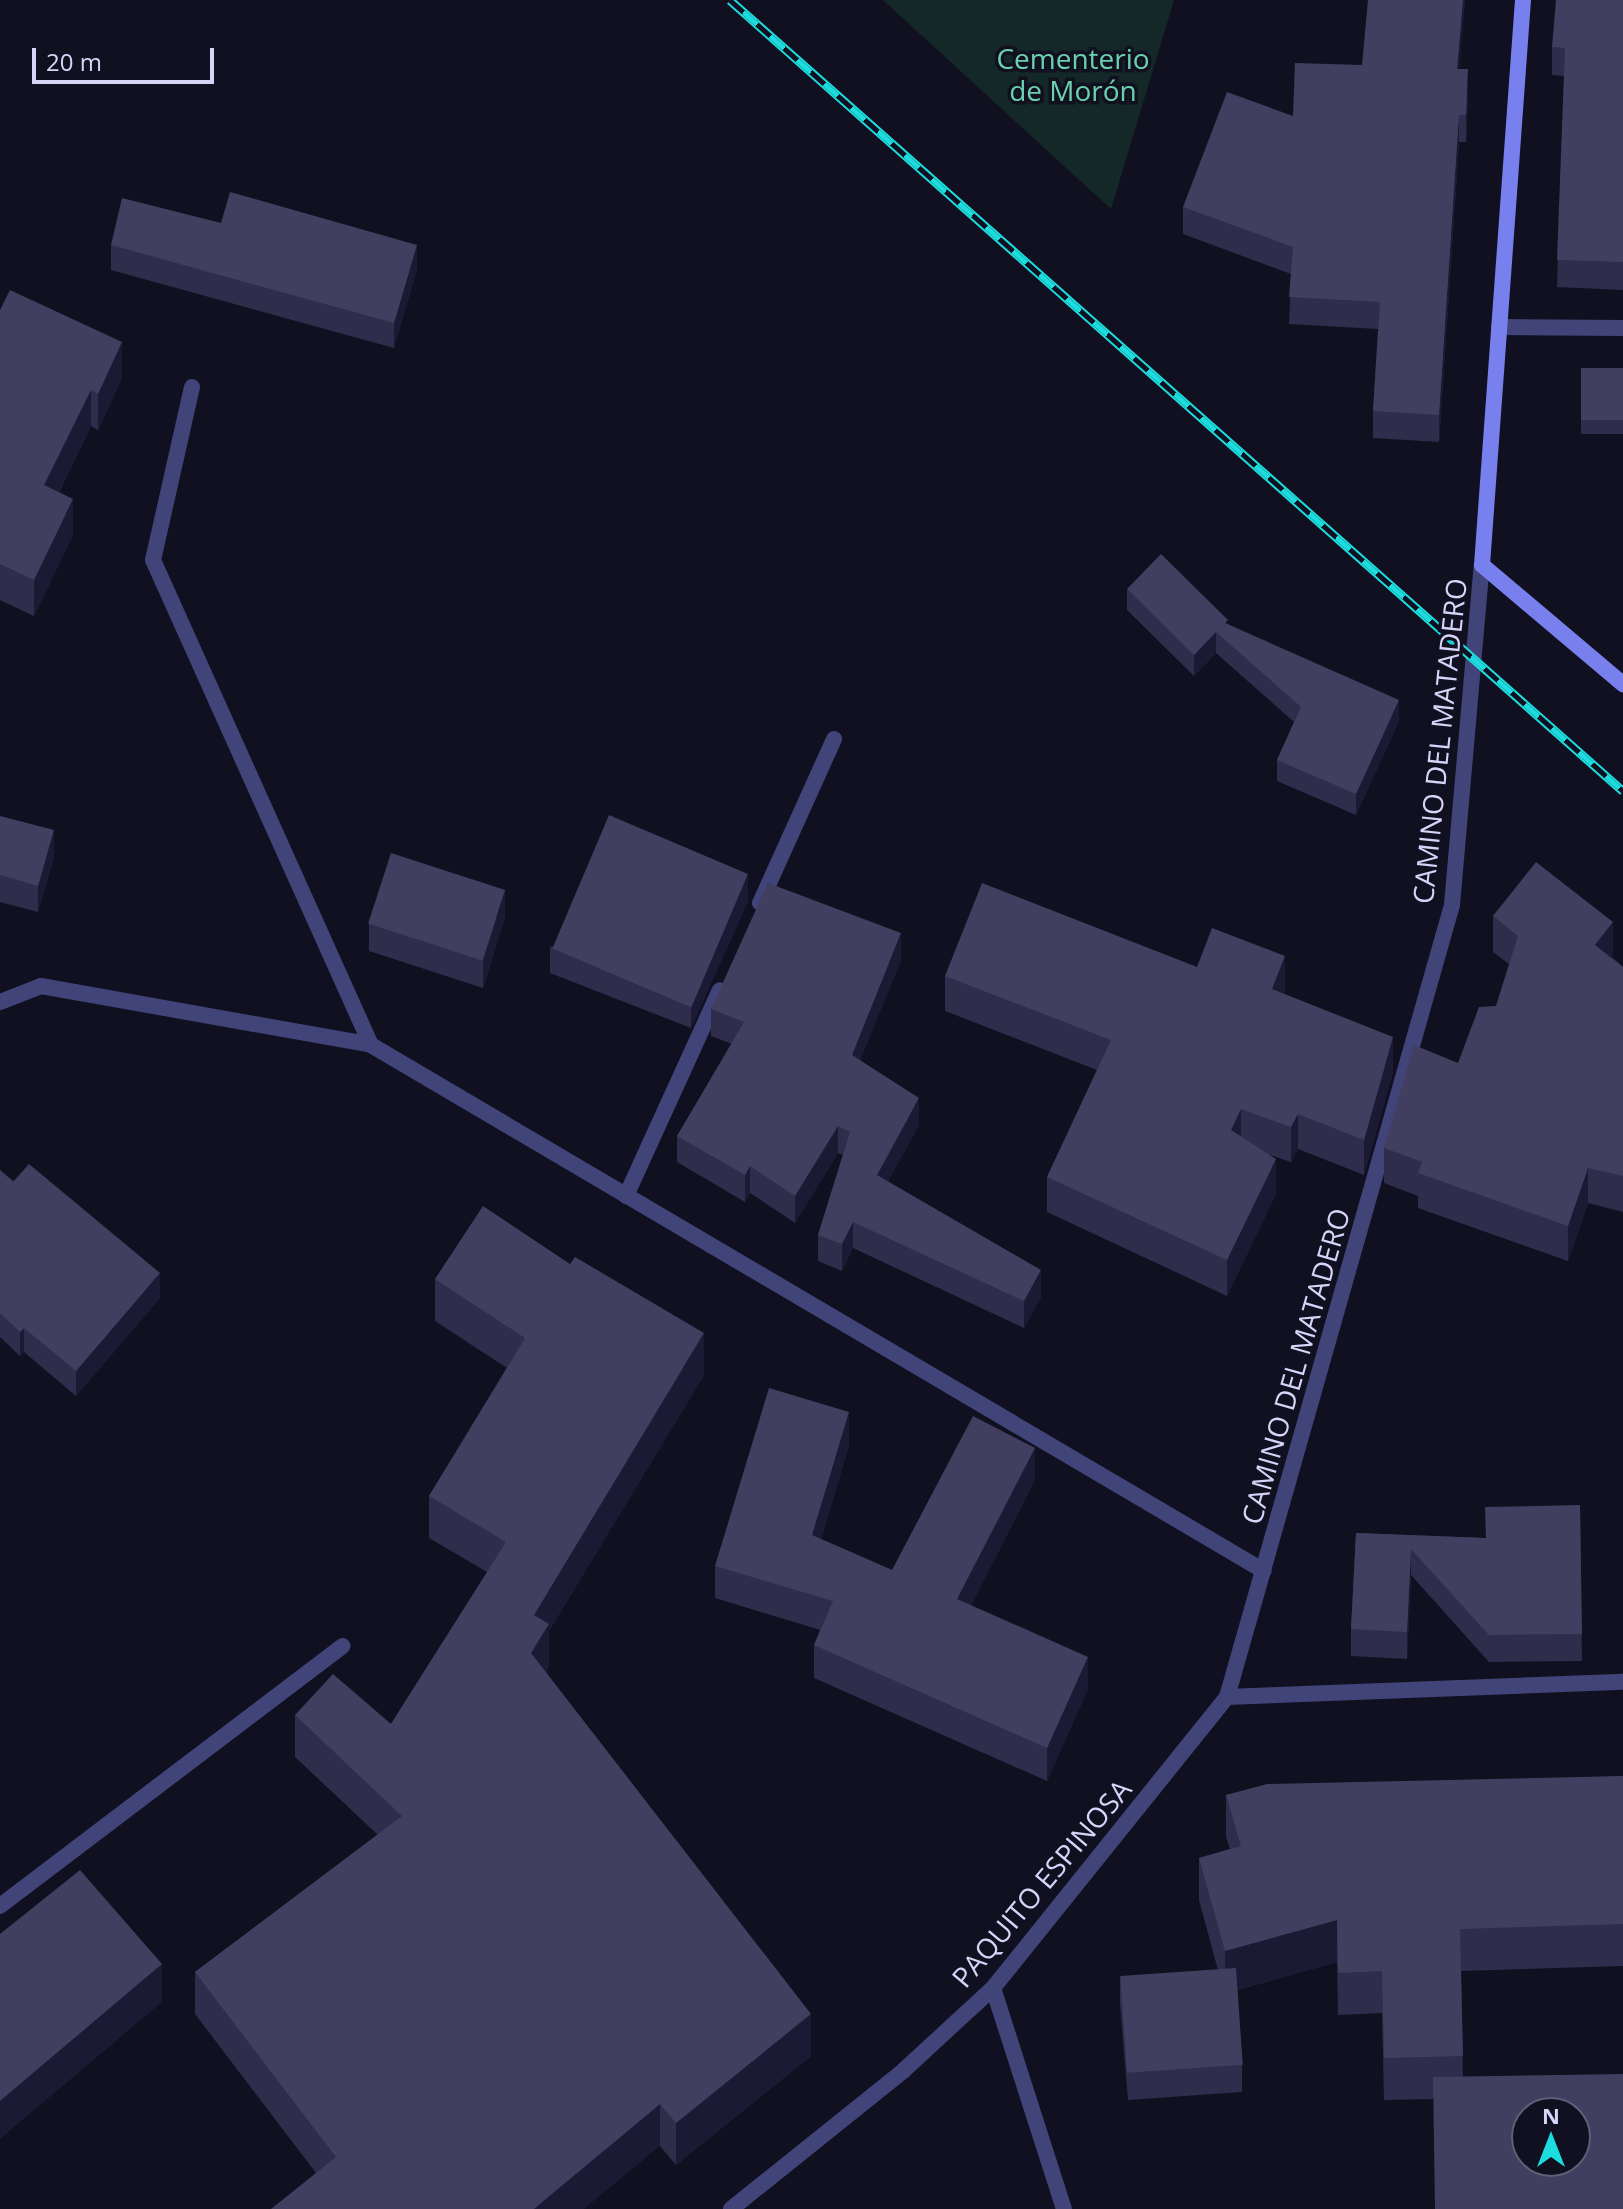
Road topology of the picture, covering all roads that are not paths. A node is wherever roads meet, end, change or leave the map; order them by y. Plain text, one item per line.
1 (1523, 0) edge
2 (1499, 327) junction
3 (1623, 328) edge
4 (192, 387) dead end
5 (1482, 565) junction
6 (1623, 684) edge
7 (834, 739) dead end
8 (750, 924) edge
9 (730, 967) edge
10 (0, 1002) edge
11 (371, 1045) junction
12 (626, 1196) junction
13 (1264, 1571) junction
14 (343, 1646) dead end
15 (1623, 1682) edge
16 (1227, 1697) junction
17 (0, 1906) edge
18 (993, 1988) junction
19 (731, 2209) edge
20 (1064, 2209) edge

1 - 2 main road, CAMINO DEL MATADERO
2 - 3 street
2 - 5 main road, CAMINO DEL MATADERO
4 - 11 street
5 - 6 main road
5 - 13 street, CAMINO DEL MATADERO
7 - 8 street
9 - 12 street
10 - 11 street
11 - 12 street
12 - 13 street
13 - 16 street, CAMINO DEL MATADERO
14 - 17 street
15 - 16 street
16 - 18 street, PAQUITO ESPINOSA
18 - 19 street, PAQUITO ESPINOSA
18 - 20 street

